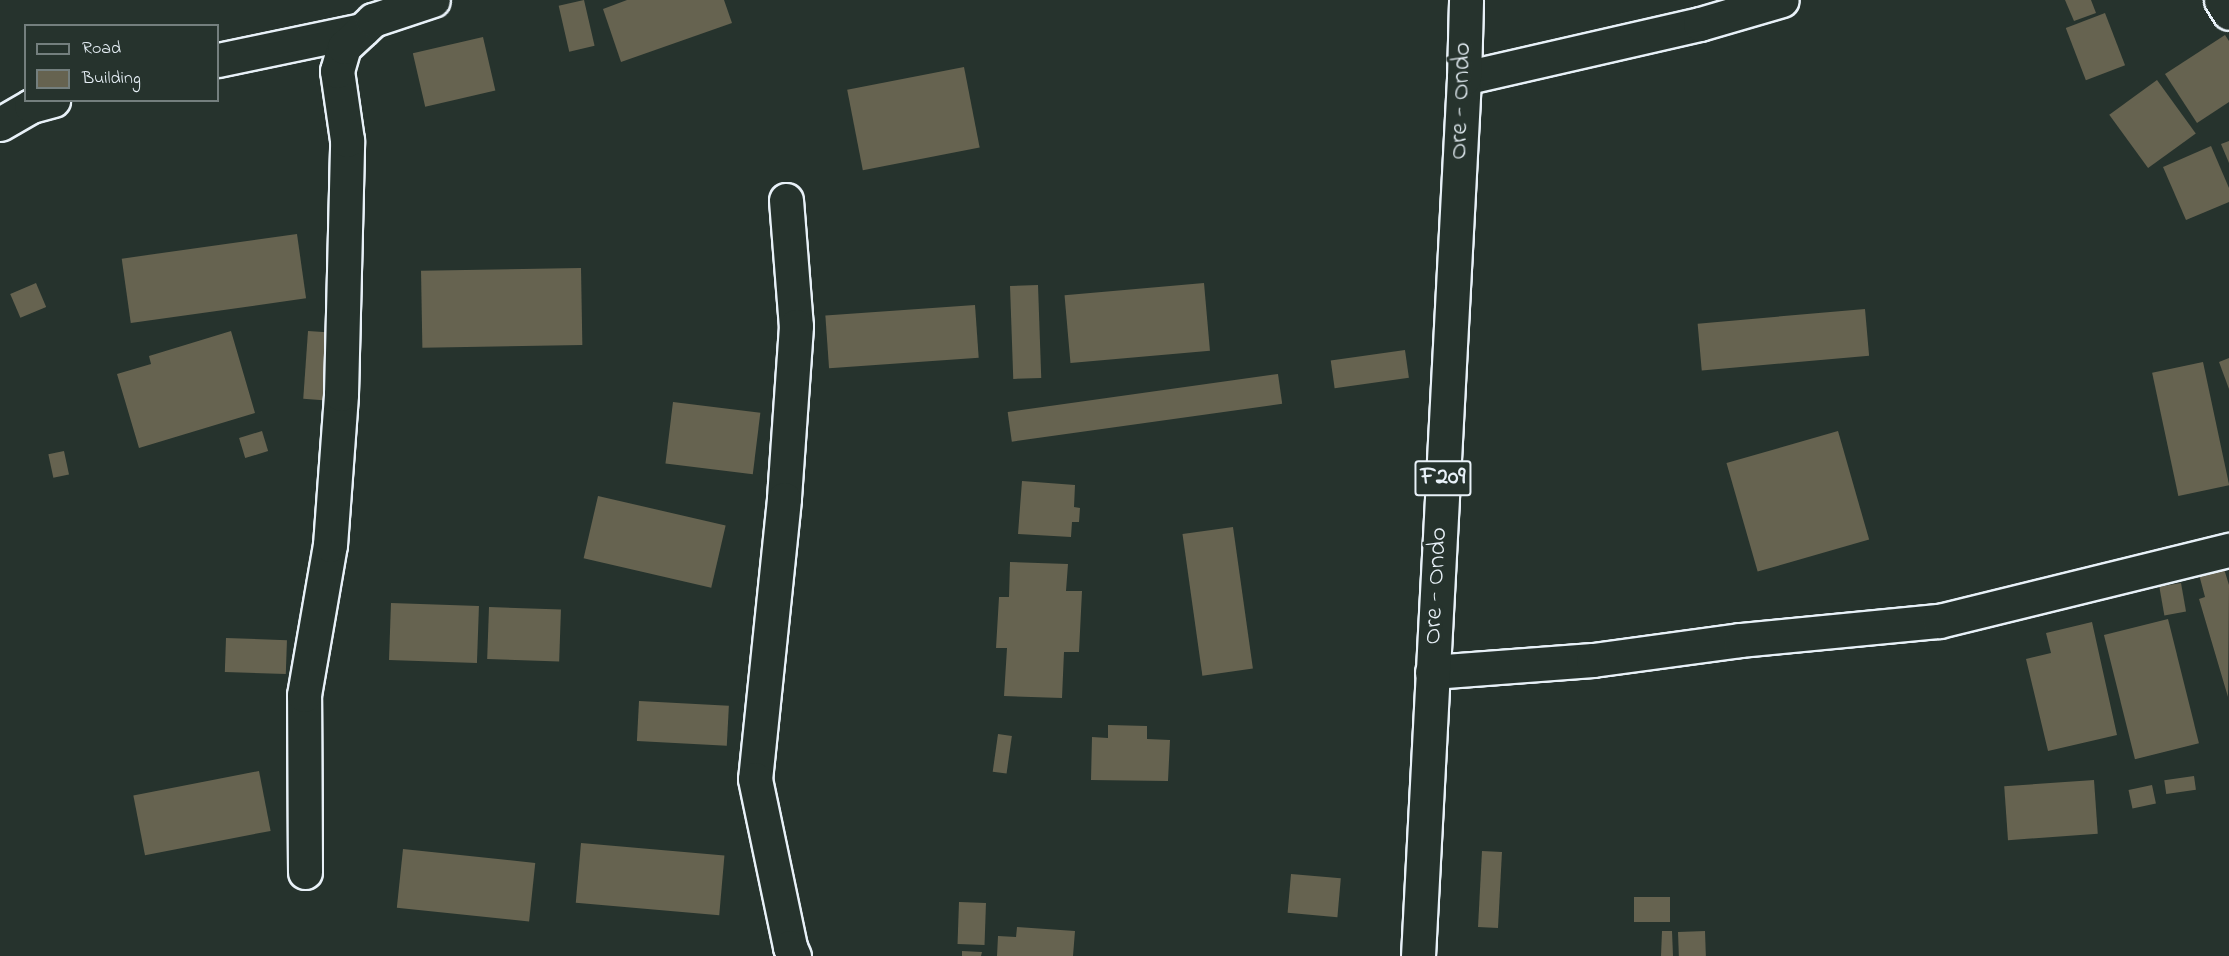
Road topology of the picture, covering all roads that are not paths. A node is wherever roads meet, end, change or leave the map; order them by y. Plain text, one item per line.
1 (433, 0) edge
2 (1466, 0) edge
3 (1782, 0) edge
4 (2221, 0) edge
5 (2229, 13) edge
6 (362, 30) junction
7 (219, 60) edge
8 (1464, 78) junction
9 (46, 102) edge
10 (0, 124) edge
11 (786, 200) dead end
12 (2229, 550) edge
13 (1432, 672) junction
14 (305, 872) dead end
15 (794, 956) edge
16 (1419, 956) edge

1 - 6 street
2 - 8 street, Ore - Ondo / F209
3 - 8 street
4 - 5 street
6 - 7 street
6 - 14 street
8 - 13 street, Ore - Ondo / F209
9 - 10 street
11 - 15 street
12 - 13 street
13 - 16 street, Ore - Ondo / F209

